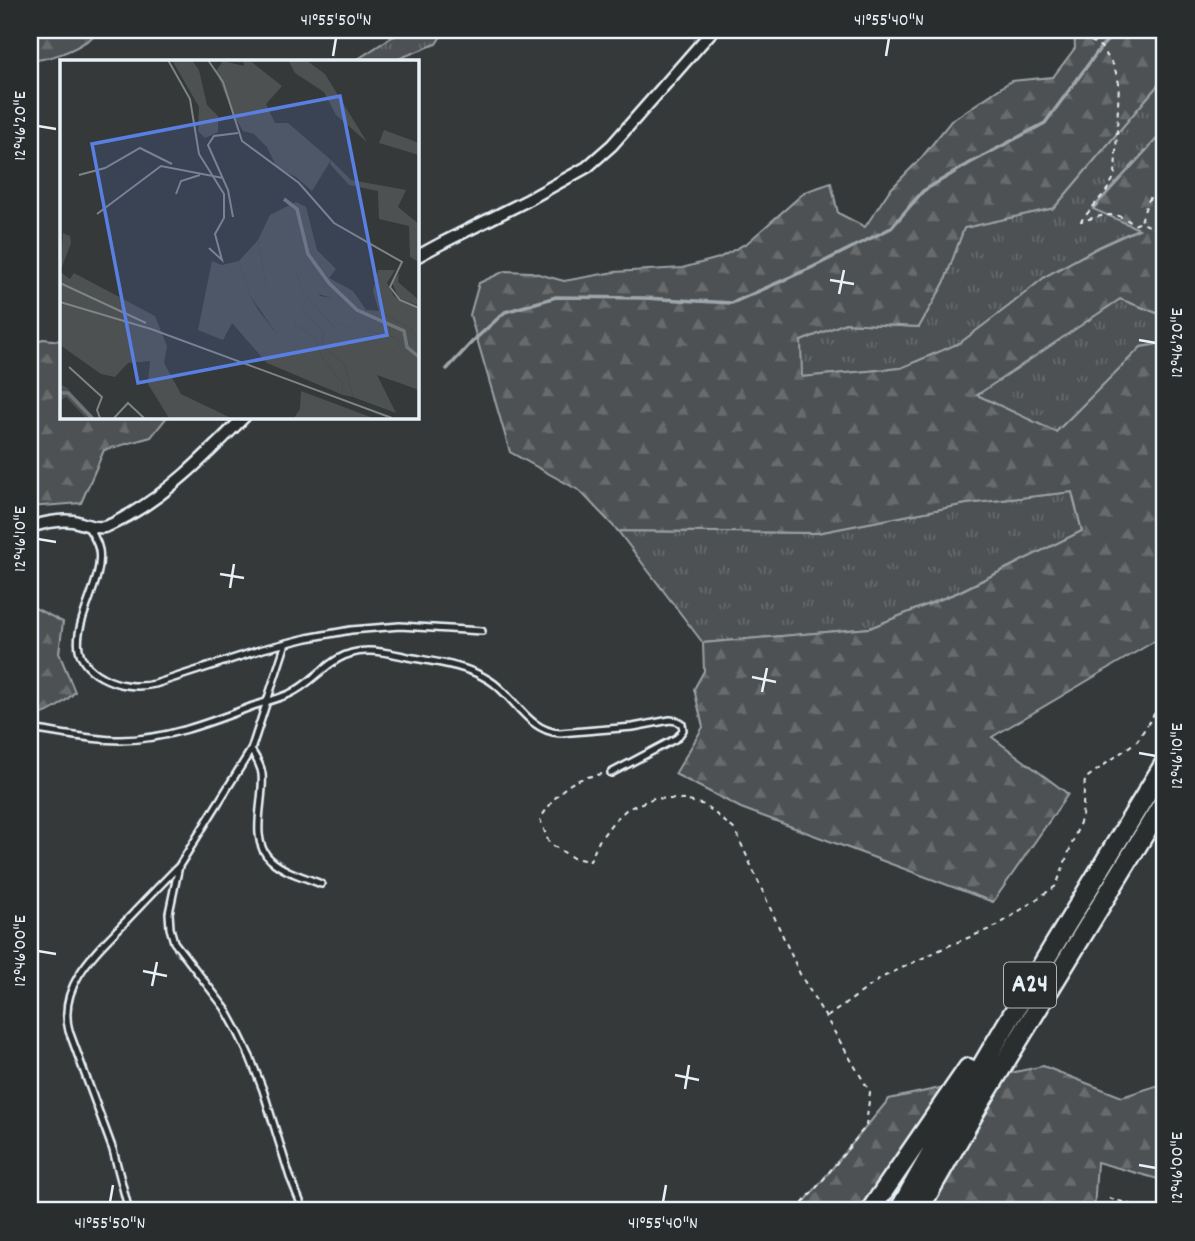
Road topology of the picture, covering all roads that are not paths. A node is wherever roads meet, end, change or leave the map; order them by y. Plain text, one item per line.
1 (713, 30) edge
2 (418, 256) edge
3 (243, 418) edge
4 (87, 526) junction
5 (30, 527) edge
6 (482, 631) dead end
7 (286, 643) junction
8 (267, 701) junction
9 (30, 729) edge
10 (251, 750) junction
11 (1165, 762) edge
12 (611, 773) road end
13 (1165, 800) edge
14 (179, 866) junction
15 (321, 884) dead end
16 (1045, 960) junction
17 (129, 1211) edge
18 (304, 1211) edge
19 (870, 1211) edge
20 (899, 1211) edge
21 (918, 1211) edge

1 - 2 street
3 - 4 street
4 - 5 street
4 - 7 lane
6 - 7 lane
7 - 8 lane
8 - 9 lane
8 - 10 lane
8 - 12 lane
10 - 14 lane
10 - 15 lane
11 - 16 highway, A24
13 - 21 highway, A24
14 - 17 lane
14 - 18 lane
16 - 19 highway
16 - 20 highway, A24

